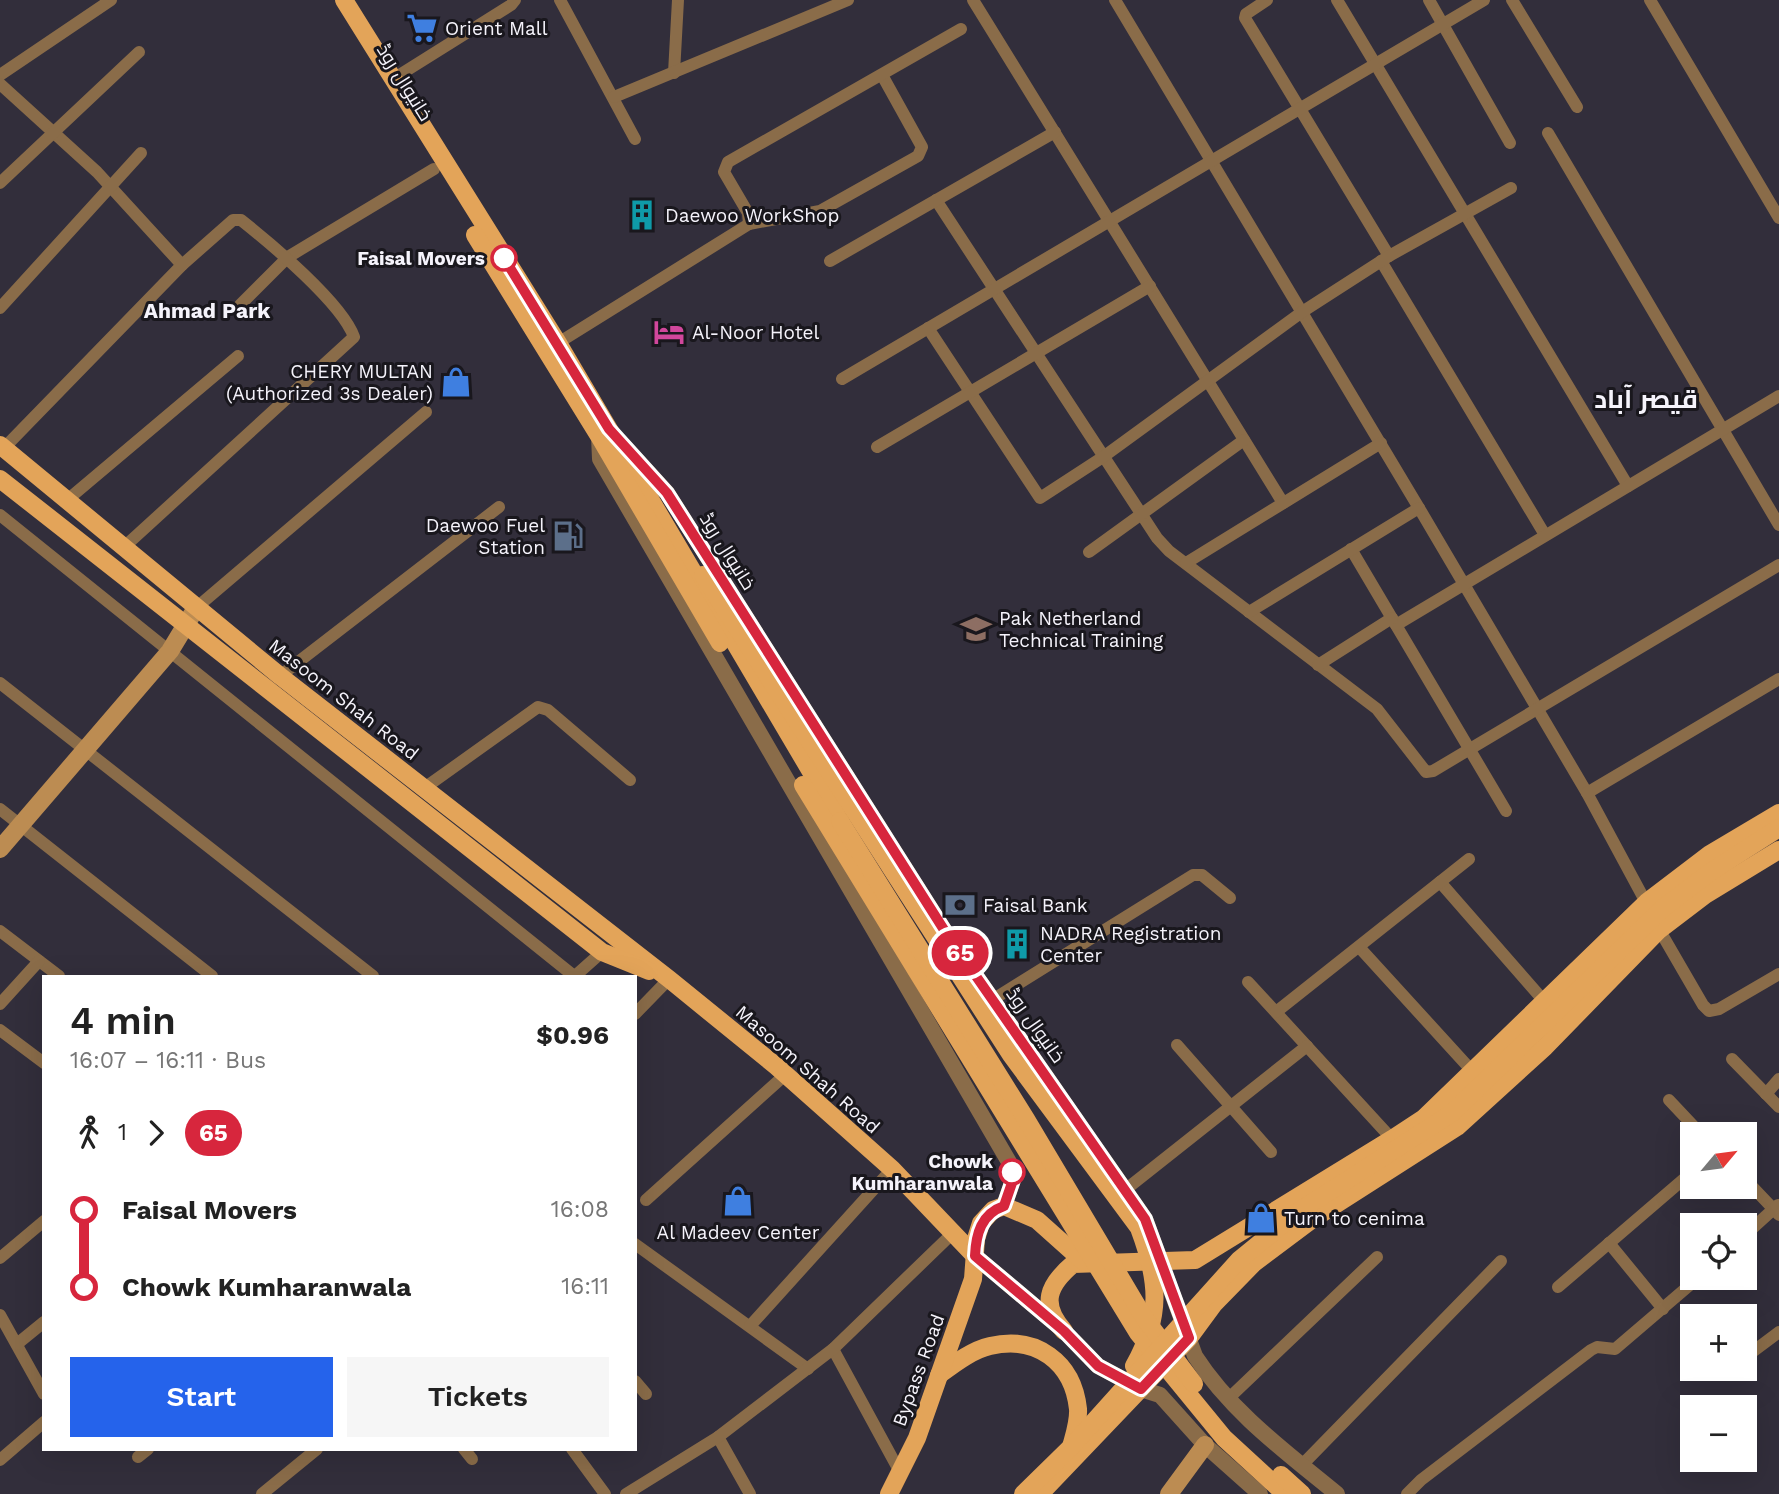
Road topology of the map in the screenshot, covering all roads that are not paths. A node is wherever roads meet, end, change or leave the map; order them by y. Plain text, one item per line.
1 (111, 0) edge
2 (331, 0) edge
3 (344, 0) edge
4 (514, 0) edge
5 (560, 0) edge
6 (678, 0) edge
7 (848, 0) edge
8 (974, 0) edge
9 (1115, 0) edge
10 (1267, 0) edge
11 (1337, 0) edge
12 (1429, 0) edge
13 (1484, 0) edge
14 (1512, 0) edge
15 (1650, 0) edge
16 (1443, 24) junction
17 (961, 29) dead end
18 (139, 52) dead end
19 (1375, 63) junction
20 (674, 73) junction
21 (0, 75) edge
22 (882, 75) junction
23 (393, 79) junction
24 (0, 84) edge
25 (614, 97) junction
26 (1577, 107) dead end
27 (1299, 108) junction
28 (53, 131) junction
29 (1055, 132) junction
30 (1548, 133) dead end
31 (635, 139) dead end
32 (1510, 143) dead end
33 (141, 153) dead end
34 (1212, 158) junction
35 (434, 169) junction
36 (0, 183) edge
37 (110, 187) junction
38 (1511, 188) dead end
39 (936, 200) junction
40 (1465, 213) junction
41 (1779, 218) edge
42 (1109, 220) junction
43 (749, 225) junction
44 (288, 257) junction
45 (1385, 258) junction
46 (830, 261) dead end
47 (182, 265) junction
48 (1150, 286) junction
49 (994, 288) junction
50 (240, 305) dead end
51 (0, 308) edge
52 (1302, 312) junction
53 (928, 328) junction
54 (558, 343) junction
55 (1036, 353) junction
56 (238, 355) dead end
57 (842, 379) dead end
58 (1208, 381) junction
59 (970, 392) junction
60 (1779, 396) edge
61 (426, 412) dead end
62 (1723, 430) junction
63 (604, 433) junction
64 (1244, 440) junction
65 (1381, 443) junction
66 (2, 447) edge
67 (877, 447) dead end
68 (1103, 457) junction
69 (0, 479) edge
70 (1628, 486) junction
71 (644, 488) junction
72 (66, 501) junction
73 (1283, 503) junction
74 (499, 507) dead end
75 (1419, 508) junction
76 (1141, 514) junction
77 (0, 515) edge
78 (1779, 525) edge
79 (1545, 535) junction
80 (123, 548) junction
81 (1351, 550) junction
82 (1089, 552) dead end
83 (1186, 563) junction
84 (1779, 565) edge
85 (1463, 584) junction
86 (196, 608) junction
87 (1249, 612) junction
88 (1394, 622) junction
89 (184, 626) junction
90 (170, 651) junction
91 (1318, 665) junction
92 (280, 676) junction
93 (1779, 679) edge
94 (0, 683) edge
95 (1536, 708) junction
96 (84, 748) junction
97 (1469, 749) junction
98 (630, 780) dead end
99 (423, 789) junction
100 (1587, 793) junction
101 (0, 809) edge
102 (1506, 811) dead end
103 (1779, 813) edge
104 (22, 826) junction
105 (1779, 828) edge
106 (0, 849) edge
107 (1779, 850) edge
108 (1469, 859) dead end
109 (1440, 882) junction
110 (1230, 898) dead end
111 (1647, 902) junction
112 (1659, 930) junction
113 (0, 931) edge
114 (1359, 947) junction
115 (602, 952) junction
116 (39, 961) junction
117 (58, 975) edge
118 (211, 975) edge
119 (372, 975) edge
120 (573, 975) edge
121 (575, 975) edge
122 (1779, 975) edge
123 (669, 979) junction
124 (1248, 982) dead end
125 (992, 1000) junction
126 (1544, 1001) junction
127 (0, 1004) edge
128 (637, 1012) edge
129 (1276, 1012) junction
130 (0, 1030) edge
131 (1177, 1045) dead end
132 (1307, 1046) junction
133 (1732, 1059) dead end
134 (42, 1062) edge
135 (1473, 1072) junction
136 (785, 1075) junction
137 (1779, 1079) edge
138 (1766, 1094) junction
139 (1668, 1100) dead end
140 (1229, 1105) junction
141 (1779, 1107) edge
142 (1689, 1122) edge
143 (1392, 1139) junction
144 (1271, 1152) dead end
145 (892, 1168) junction
146 (1680, 1182) edge
147 (1125, 1190) junction
148 (1757, 1190) edge
149 (646, 1200) dead end
150 (1004, 1206) junction
151 (1777, 1209) edge
152 (42, 1223) edge
153 (1757, 1225) edge
154 (955, 1231) junction
155 (1609, 1243) junction
156 (637, 1245) edge
157 (975, 1256) junction
158 (1377, 1257) dead end
159 (0, 1258) edge
160 (1162, 1261) junction
161 (1501, 1261) dead end
162 (1084, 1262) junction
163 (1558, 1287) dead end
164 (1684, 1290) edge
165 (1663, 1308) junction
166 (0, 1315) edge
167 (42, 1324) edge
168 (750, 1326) junction
169 (1064, 1331) junction
170 (1779, 1332) edge
171 (1189, 1338) junction
172 (17, 1344) junction
173 (1757, 1348) edge
174 (833, 1349) junction
175 (808, 1369) junction
176 (939, 1375) junction
177 (637, 1383) edge
178 (1141, 1389) junction
179 (42, 1390) edge
180 (646, 1394) dead end
181 (1116, 1398) junction
182 (1229, 1398) junction
183 (42, 1424) edge
184 (718, 1437) junction
185 (1268, 1438) junction
186 (1205, 1445) junction
187 (315, 1451) edge
188 (573, 1451) edge
189 (0, 1460) edge
190 (1068, 1464) junction
191 (1302, 1465) junction
192 (1233, 1472) junction
193 (901, 1474) junction
194 (262, 1494) edge
195 (605, 1494) edge
196 (625, 1494) edge
197 (750, 1494) edge
198 (889, 1494) edge
199 (1023, 1494) edge
200 (1040, 1494) edge
201 (1169, 1494) edge
202 (1260, 1494) edge
203 (1285, 1494) edge
204 (1302, 1494) edge
205 (1337, 1494) edge
206 (1408, 1494) edge

1 - 21 street
2 - 35 main road, خانیوال روڈ
3 - 23 main road, خانیوال روڈ
4 - 23 street
5 - 25 street
6 - 20 street
7 - 20 street
8 - 29 street
9 - 34 street
10 - 27 street
11 - 19 street
12 - 16 street
13 - 16 street
14 - 26 street
15 - 41 street
16 - 19 street
16 - 32 street
17 - 22 street
18 - 28 street
19 - 27 street
19 - 40 street
20 - 25 street
22 - 43 street
22 - 43 street
23 - 54 main road, خانیوال روڈ
24 - 28 street
25 - 31 street
27 - 34 street
27 - 45 street
28 - 36 street
28 - 37 street
29 - 39 street
29 - 42 street
30 - 62 street
33 - 37 street
34 - 42 street
34 - 52 street
35 - 44 street
35 - 63 main road, خانیوال روڈ
37 - 47 street
37 - 51 street
38 - 40 street
39 - 46 street
39 - 49 street
40 - 45 street
40 - 70 street
42 - 48 street
42 - 49 street
43 - 54 street
44 - 47 street
44 - 50 street
44 - 80 street
45 - 52 street
45 - 79 street
47 - 66 street
48 - 55 street
48 - 58 street
49 - 53 street
49 - 55 street
52 - 58 street
52 - 65 street
53 - 57 street
53 - 59 street
54 - 63 main road, خانیوال روڈ
55 - 59 street
55 - 68 street
56 - 72 street
58 - 64 street
58 - 68 street
59 - 67 street
59 - 68 street
60 - 62 street
61 - 86 street
62 - 70 street
62 - 78 street
63 - 71 main road, خانیوال روڈ
63 - 125 street, خانیوال روڈ
63 - 150 street
63 - 203 main road, خانیوال روڈ, bridge
64 - 73 street
64 - 76 street
65 - 73 street
65 - 75 street
66 - 72 main road, Masoom Shah Road
68 - 76 street
69 - 89 main road, Masoom Shah Road
70 - 79 street
71 - 181 main road, bridge
71 - 204 main road, خانیوال روڈ, bridge
72 - 80 main road, Masoom Shah Road
73 - 83 street
74 - 92 street
75 - 81 street
75 - 85 street
76 - 82 street
76 - 83 street
77 - 90 street
79 - 85 street
80 - 86 main road, Masoom Shah Road
81 - 87 street
81 - 88 street
83 - 87 street
84 - 95 street
85 - 88 street
85 - 95 street
86 - 89 main road
86 - 92 main road, Masoom Shah Road
87 - 91 street
88 - 91 street
88 - 97 street
89 - 90 main road
89 - 115 main road, Masoom Shah Road
90 - 96 main road
90 - 120 street
91 - 97 street
92 - 99 main road, Masoom Shah Road
93 - 100 street
94 - 96 street
95 - 97 street
95 - 100 street
96 - 104 main road
96 - 119 street
97 - 102 street
98 - 99 street
99 - 123 main road, Masoom Shah Road
100 - 111 street
101 - 104 street
103 - 111 main road
104 - 106 main road
104 - 118 street
105 - 181 main road, bridge
107 - 112 main road
108 - 109 street
109 - 114 street
109 - 126 street
110 - 125 street
111 - 112 street
111 - 126 main road
112 - 122 street
112 - 171 main road
113 - 116 street
114 - 129 street
114 - 135 street
115 - 121 street
115 - 123 main road, Masoom Shah Road
116 - 117 street
116 - 127 street
123 - 128 street
123 - 136 main road, Masoom Shah Road
124 - 129 street
125 - 147 street, خانیوال روڈ
126 - 135 main road
129 - 132 street
130 - 134 street
131 - 140 street
132 - 140 street
132 - 143 street
133 - 138 street
135 - 143 main road
136 - 145 main road, Masoom Shah Road
136 - 149 street
137 - 138 street
138 - 141 street
139 - 142 street
140 - 144 street
140 - 147 street
143 - 160 main road
145 - 154 main road, Masoom Shah Road
145 - 168 street
146 - 155 street
147 - 160 street, خانیوال روڈ
148 - 151 street
150 - 157 main road, Bypass Road
150 - 162 main road
151 - 153 street
152 - 159 street
154 - 157 main road, Masoom Shah Road
154 - 174 street
155 - 163 street
155 - 165 street
156 - 168 street
157 - 169 street
157 - 176 main road, Bypass Road
158 - 182 street
160 - 162 main road
160 - 171 street, خانیوال روڈ
161 - 191 street
162 - 169 main road
164 - 165 street
165 - 206 street
166 - 172 street
167 - 172 street
168 - 175 street
169 - 178 street
170 - 173 street
171 - 178 main road
171 - 182 street, خانیوال روڈ
172 - 179 street
174 - 175 street
174 - 193 street
175 - 184 street
176 - 190 main road
176 - 193 main road, Bypass Road
177 - 180 street
178 - 186 street
178 - 190 main road
181 - 199 main road, bridge
182 - 185 street, خانیوال روڈ
183 - 189 street
184 - 196 street
184 - 197 street
185 - 191 street, خانیوال روڈ
185 - 192 street
186 - 192 street
186 - 201 main road
187 - 194 street
188 - 195 street
190 - 200 main road
191 - 205 street, خانیوال روڈ
192 - 202 street
193 - 198 main road, Bypass Road

